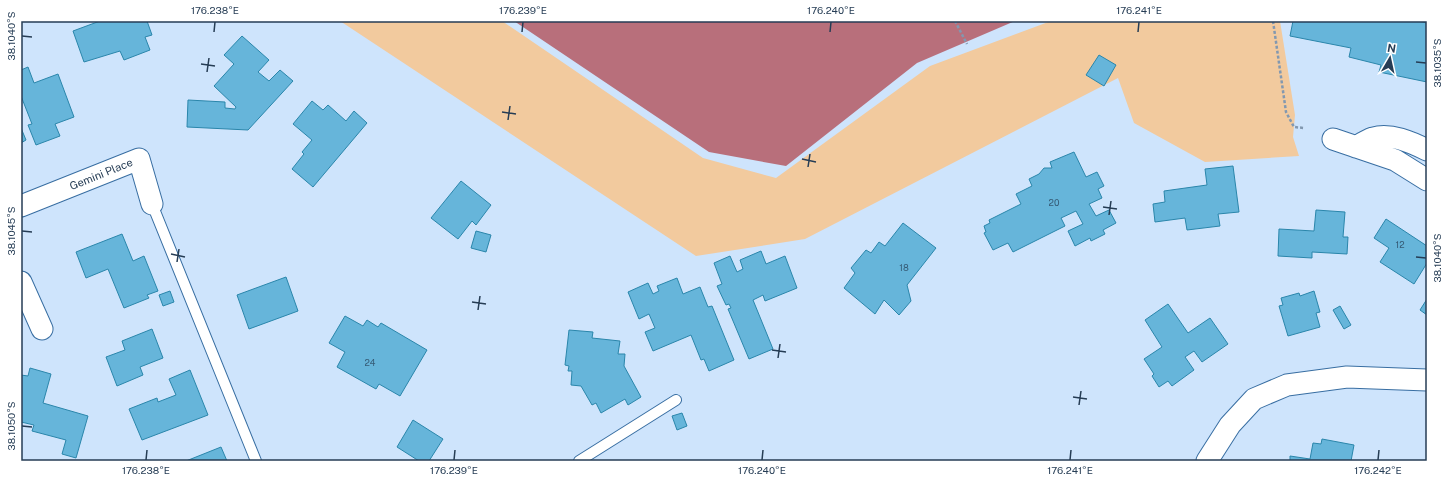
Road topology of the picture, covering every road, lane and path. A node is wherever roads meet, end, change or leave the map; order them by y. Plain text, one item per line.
1 (955, 21) edge
2 (1273, 21) edge
3 (967, 44) dead end
4 (1304, 128) dead end
5 (1333, 139) dead end
6 (1356, 147) junction
7 (1427, 150) edge
8 (1427, 180) edge
9 (152, 204) joint
10 (21, 206) edge
11 (21, 282) edge
12 (42, 328) dead end
13 (1427, 380) edge
14 (676, 400) dead end
15 (256, 461) edge
16 (580, 461) edge
17 (1207, 461) edge

1 - 3 path
2 - 4 path
5 - 6 street
6 - 7 street
6 - 8 street
9 - 10 street, Gemini Place
9 - 15 lane
11 - 12 street
13 - 17 street
14 - 16 lane

